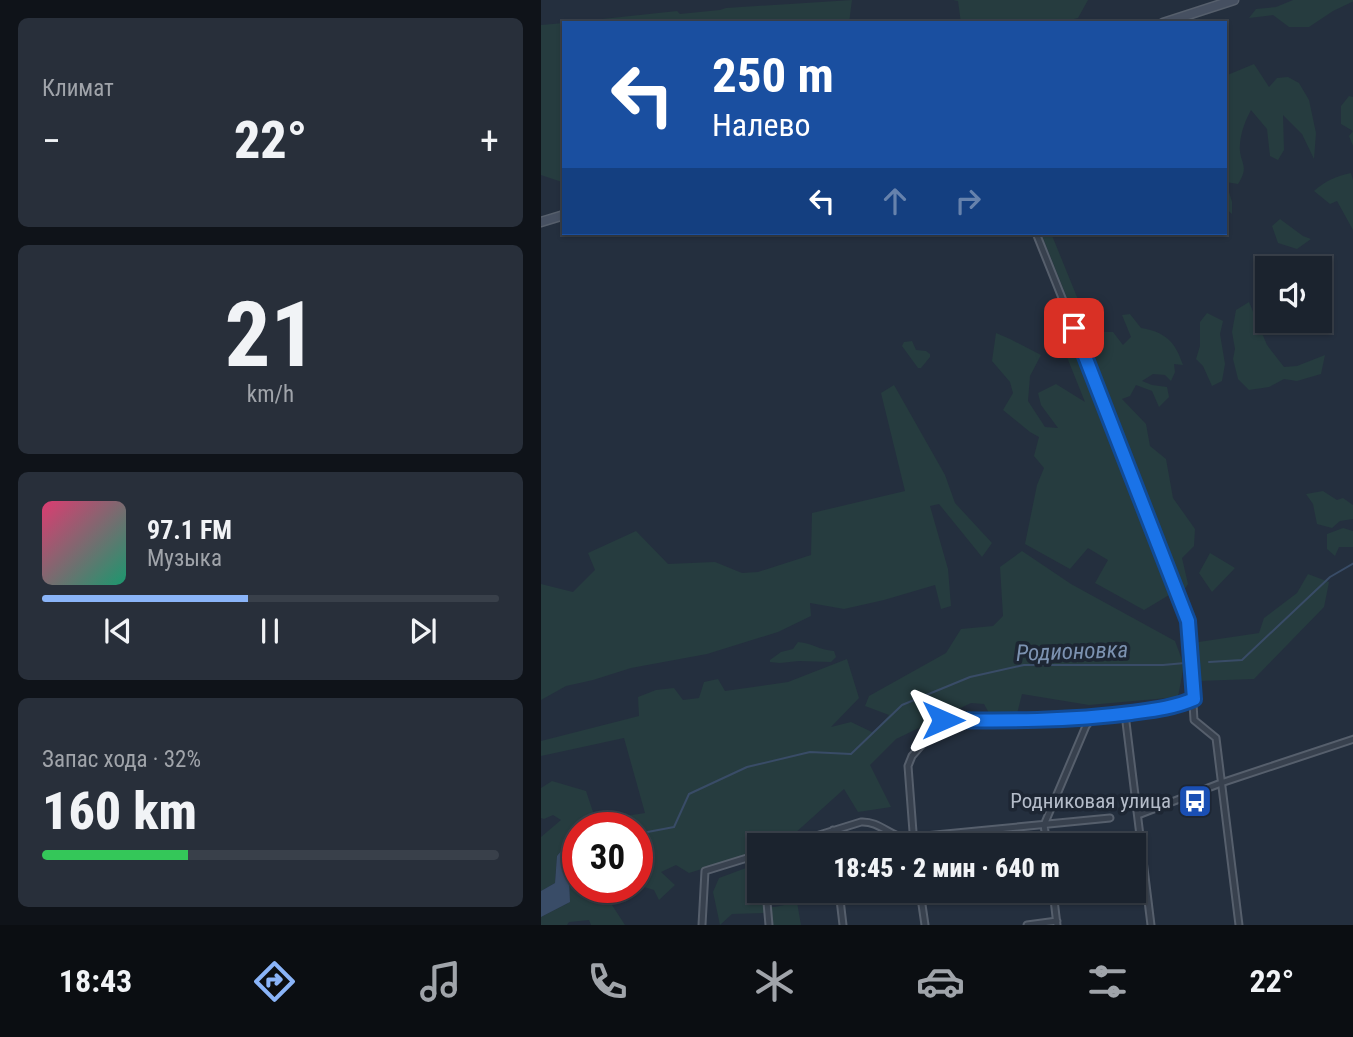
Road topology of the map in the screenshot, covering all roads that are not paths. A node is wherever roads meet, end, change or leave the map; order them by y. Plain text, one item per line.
1 (1234, 0) edge
2 (1169, 21) edge
3 (562, 216) edge
4 (541, 222) edge
5 (1037, 235) edge
6 (1194, 699) junction
7 (1125, 714) junction
8 (1092, 718) junction
9 (1353, 739) edge
10 (1221, 783) junction
11 (1138, 815) junction
12 (1110, 818) dead end
13 (1044, 825) junction
14 (833, 830) junction
15 (824, 833) edge
16 (833, 833) edge
17 (892, 833) edge
18 (913, 833) edge
19 (949, 833) edge
20 (1045, 833) edge
21 (747, 858) edge
22 (767, 903) edge
23 (840, 903) edge
24 (922, 903) edge
25 (1054, 903) edge
26 (1057, 923) edge
27 (703, 925) edge
28 (769, 925) edge
29 (843, 925) edge
30 (925, 925) edge
31 (1027, 925) edge
32 (1151, 925) edge
33 (1239, 925) edge

1 - 2 street
3 - 4 street
5 - 6 street
6 - 7 street
6 - 10 street
7 - 8 street
7 - 11 street
8 - 13 street
8 - 18 street
9 - 10 street
10 - 11 street
10 - 33 street
11 - 32 street
12 - 13 street
13 - 19 street
13 - 20 street
14 - 15 street
14 - 16 street
14 - 17 street
21 - 27 street
22 - 28 street
23 - 29 street
24 - 30 street
25 - 26 street
26 - 31 street

